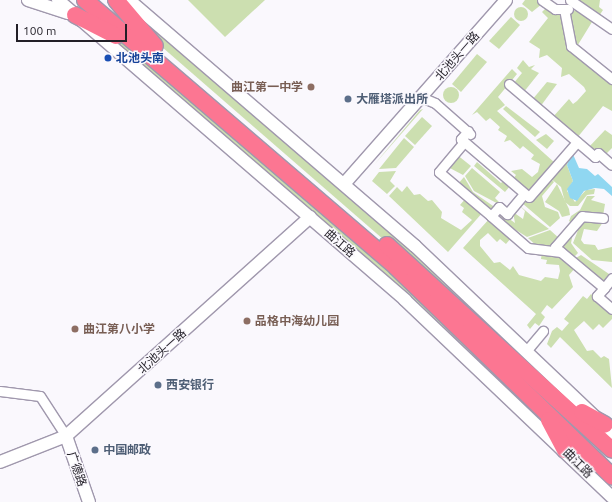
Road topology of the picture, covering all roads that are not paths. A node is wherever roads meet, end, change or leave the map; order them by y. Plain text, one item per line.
1 (28, 0) edge
2 (58, 0) edge
3 (85, 0) edge
4 (101, 0) edge
5 (116, 0) edge
6 (129, 0) edge
7 (506, 0) edge
8 (542, 0) edge
9 (573, 2) edge
10 (564, 9) junction
11 (75, 16) junction
12 (612, 29) edge
13 (152, 51) junction
14 (612, 79) edge
15 (509, 84) dead end
16 (421, 97) junction
17 (464, 142) junction
18 (577, 142) junction
19 (612, 165) edge
20 (344, 184) junction
21 (524, 194) junction
22 (491, 216) junction
23 (310, 217) junction
24 (603, 218) dead end
25 (562, 252) junction
26 (612, 278) edge
27 (604, 288) junction
28 (612, 309) edge
29 (544, 331) dead end
30 (527, 350) junction
31 (0, 391) edge
32 (560, 400) junction
33 (541, 405) junction
34 (608, 429) edge
35 (66, 436) junction
36 (566, 450) junction
37 (612, 450) edge
38 (0, 462) edge
39 (612, 476) edge
40 (612, 497) edge
41 (89, 502) edge

1 - 11 main road
2 - 11 main road, 曲江路
3 - 13 highway, 曲江路
4 - 13 highway, 曲江路
5 - 13 highway
6 - 20 main road
7 - 16 main road, 北池头一路
8 - 10 street
9 - 10 street
9 - 12 street
10 - 14 street
11 - 13 highway
11 - 23 main road, 曲江路
13 - 32 highway, 曲江路
13 - 33 highway, 曲江路
15 - 18 street
16 - 17 street
16 - 20 main road, 北池头一路
17 - 21 street
17 - 22 street
18 - 19 street
18 - 21 street
20 - 30 main road
21 - 22 street
22 - 25 street
23 - 35 main road, 北池头一路
23 - 36 main road, 曲江路
24 - 25 street
25 - 27 street
26 - 27 street
27 - 28 street
29 - 30 street
30 - 34 main road
31 - 35 street
32 - 34 highway
32 - 37 highway, 曲江路
33 - 36 highway
33 - 39 highway, 曲江路
35 - 38 main road, 北池头一路
35 - 41 main road, 广德路
36 - 40 main road, 曲江路

